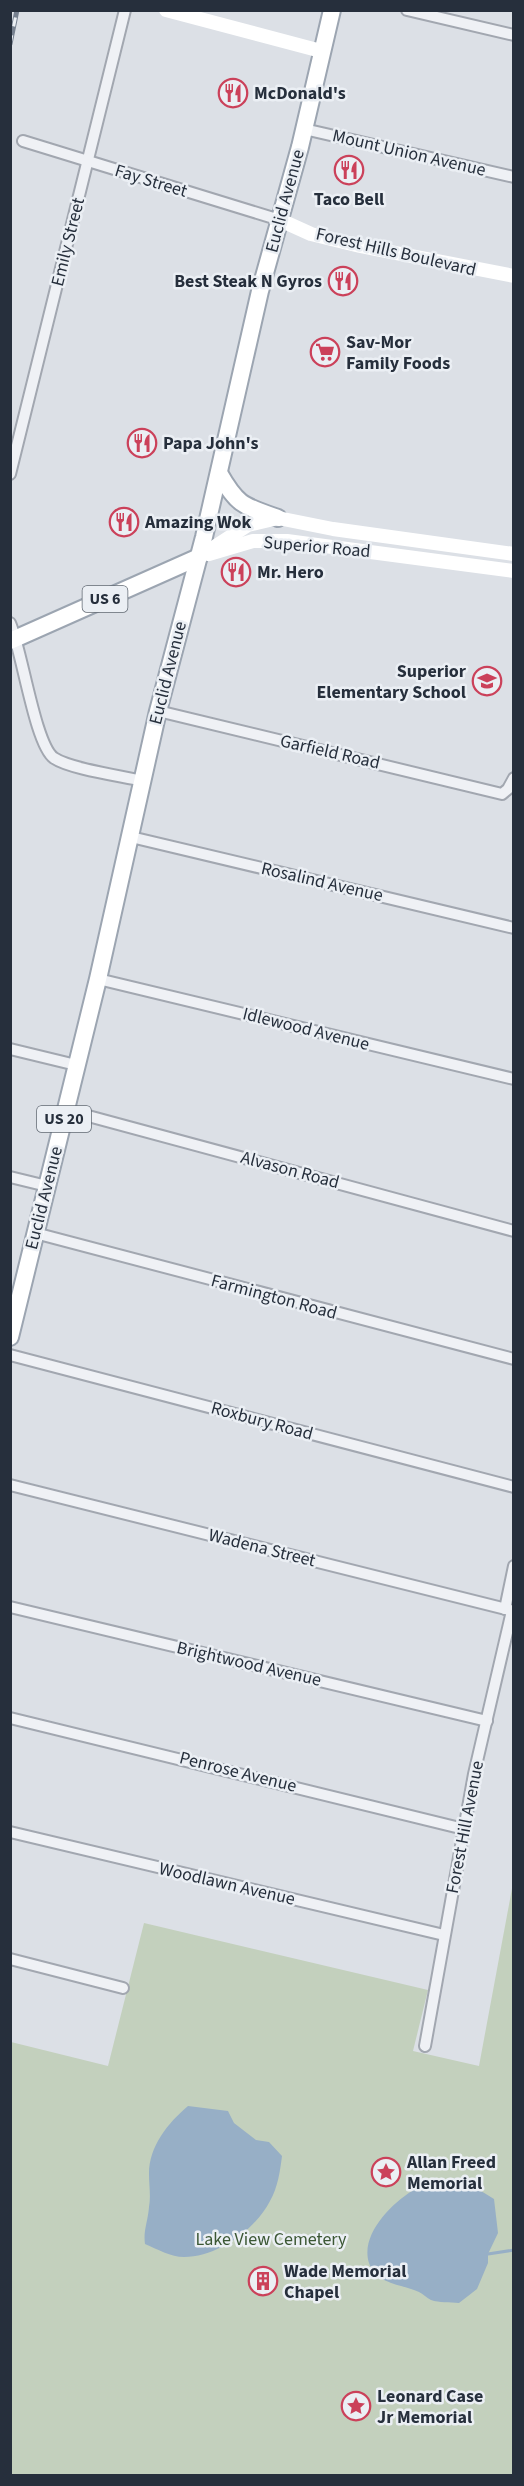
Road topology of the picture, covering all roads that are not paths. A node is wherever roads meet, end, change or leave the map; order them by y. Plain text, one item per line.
1 (125, 10) edge
2 (166, 10) edge
3 (332, 10) edge
4 (407, 10) edge
5 (513, 35) edge
6 (321, 51) junction
7 (304, 129) junction
8 (23, 141) dead end
9 (88, 162) junction
10 (513, 177) edge
11 (280, 220) junction
12 (513, 276) edge
13 (219, 473) junction
14 (10, 474) edge
15 (278, 518) junction
16 (513, 554) edge
17 (198, 557) junction
18 (513, 571) edge
19 (13, 634) edge
20 (158, 711) junction
21 (513, 778) edge
22 (143, 781) junction
23 (131, 837) junction
24 (513, 928) edge
25 (98, 979) junction
26 (10, 1049) edge
27 (76, 1065) junction
28 (513, 1080) edge
29 (66, 1110) junction
30 (10, 1178) edge
31 (46, 1186) junction
32 (513, 1231) edge
33 (35, 1233) junction
34 (14, 1305) edge
35 (10, 1337) edge
36 (10, 1355) edge
37 (513, 1359) edge
38 (10, 1485) edge
39 (513, 1487) edge
40 (513, 1566) edge
41 (10, 1607) edge
42 (510, 1610) edge
43 (10, 1718) edge
44 (487, 1721) junction
45 (464, 1829) junction
46 (10, 1832) edge
47 (444, 1935) junction
48 (10, 1959) edge
49 (123, 1988) dead end
50 (425, 2046) dead end

1 - 9 street, Emily Street
2 - 6 main road
3 - 6 main road, Euclid Avenue
4 - 5 street
6 - 7 main road, Euclid Avenue
7 - 10 street, Mount Union Avenue
7 - 11 main road, Euclid Avenue
8 - 9 street, Fay Street
9 - 11 street, Fay Street
9 - 14 street, Emily Street
11 - 12 main road, Forest Hills Boulevard
11 - 13 main road, Euclid Avenue
13 - 15 main road
13 - 17 main road, Euclid Avenue
15 - 16 main road, Superior Road
15 - 17 main road, Superior Road
17 - 18 main road, Superior Road
17 - 19 main road, US 6
17 - 20 main road, Euclid Avenue / US 20
19 - 22 street
20 - 21 street, Garfield Road
20 - 22 main road, Euclid Avenue / US 20
22 - 23 main road, Euclid Avenue / US 20
23 - 24 street, Rosalind Avenue
23 - 25 main road, Euclid Avenue / US 20
25 - 27 main road, Euclid Avenue / US 20
25 - 28 street, Idlewood Avenue
26 - 27 street
27 - 29 main road, Euclid Avenue / US 20
29 - 31 main road, Euclid Avenue / US 20
29 - 32 street, Alvason Road
30 - 31 street
31 - 33 main road, Euclid Avenue / US 20
33 - 34 main road, Euclid Avenue / US 20
33 - 37 street, Farmington Road
34 - 35 main road, Euclid Avenue / US 20
36 - 39 street, Roxbury Road
38 - 42 street, Wadena Street
40 - 42 street, Forest Hill Avenue
41 - 44 street, Brightwood Avenue
42 - 44 street, Forest Hill Avenue
43 - 45 street, Penrose Avenue
44 - 45 street, Forest Hill Avenue
45 - 47 street, Forest Hill Avenue
46 - 47 street, Woodlawn Avenue
47 - 50 street, Forest Hill Avenue
48 - 49 street

